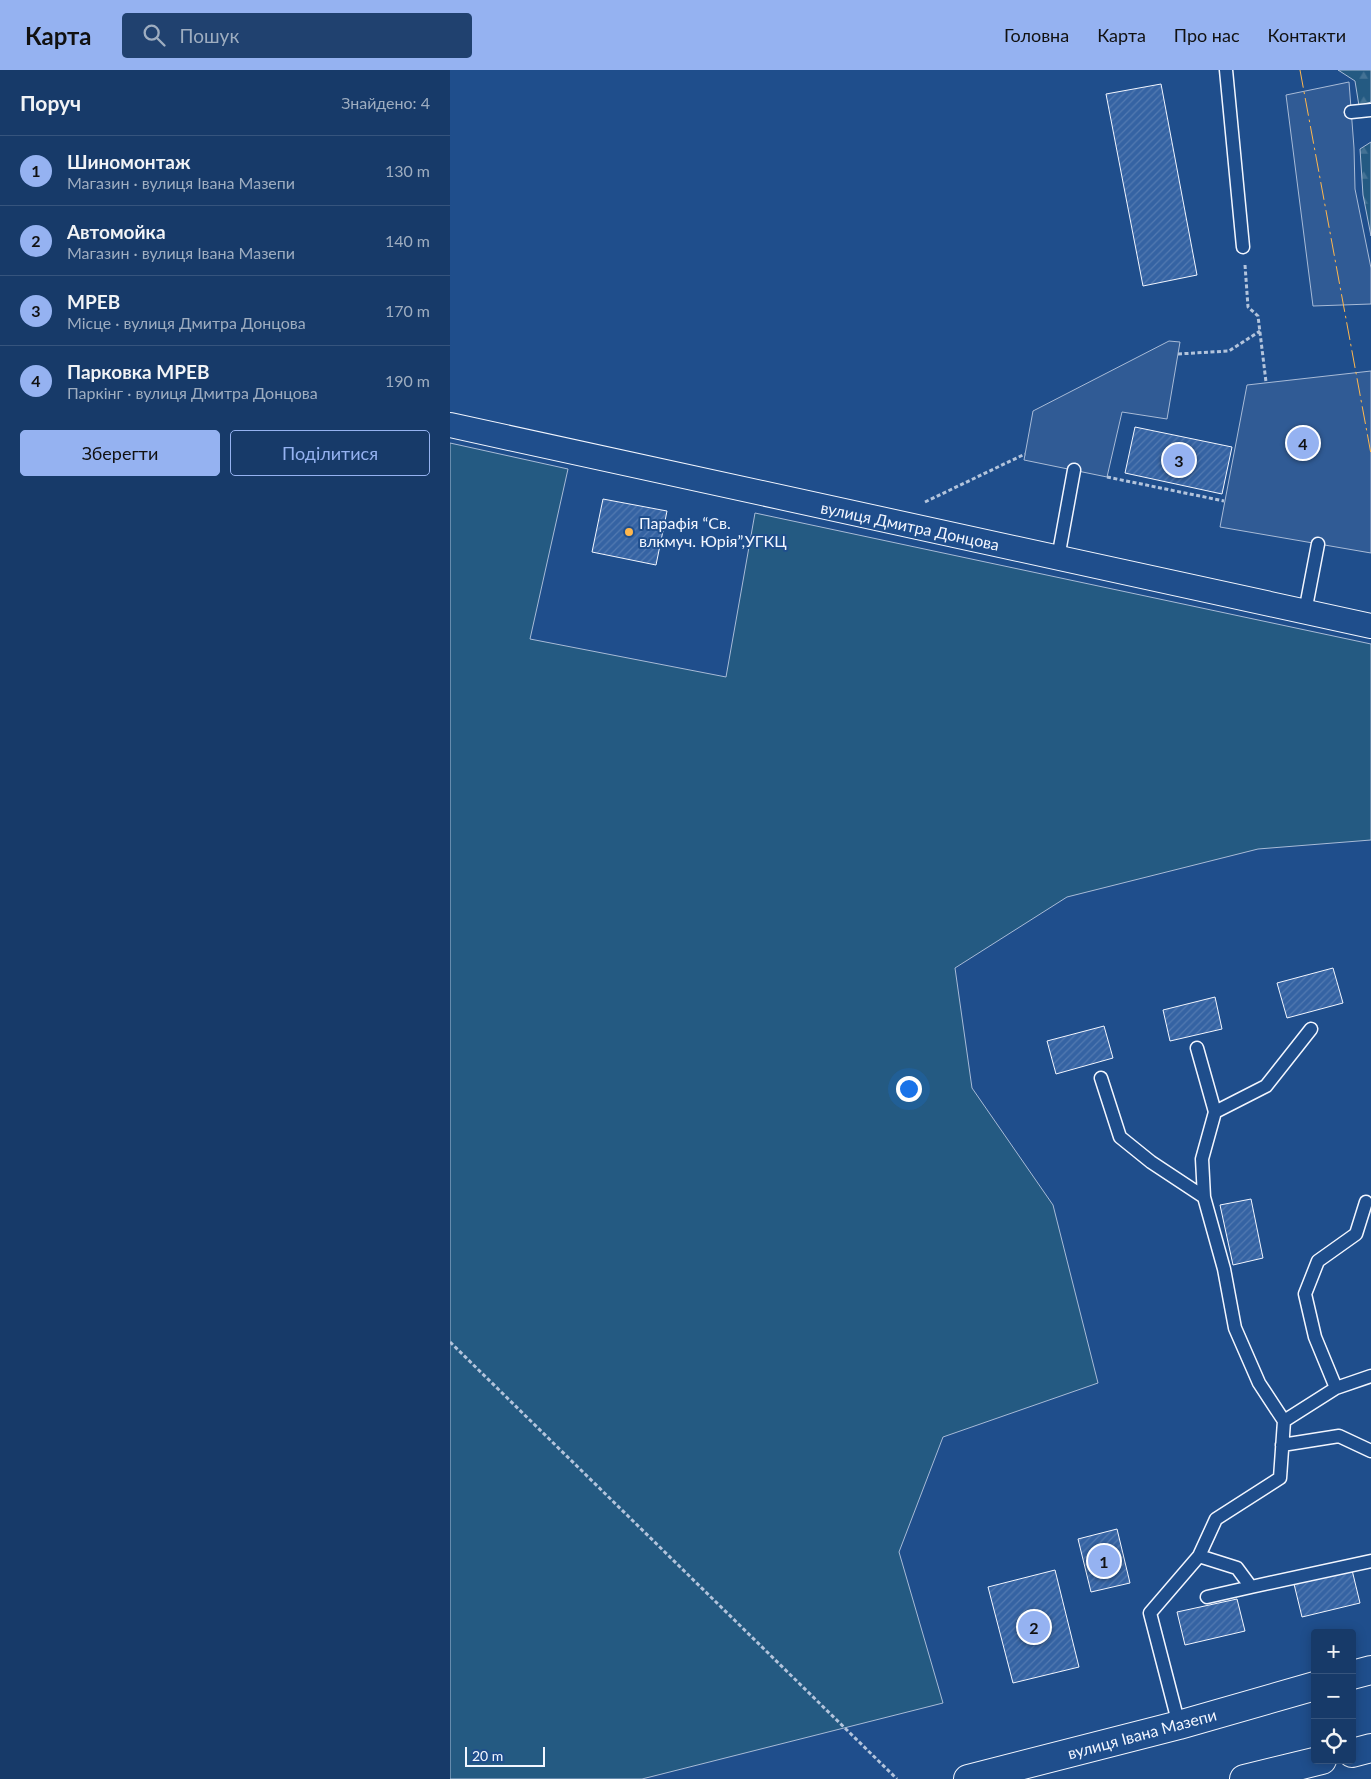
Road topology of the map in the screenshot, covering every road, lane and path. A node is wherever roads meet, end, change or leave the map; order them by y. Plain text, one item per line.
1 (1226, 70) edge
2 (1371, 110) edge
3 (1351, 112) dead end
4 (1243, 247) joint
5 (1260, 331) junction
6 (1178, 354) dead end
7 (1266, 382) dead end
8 (450, 426) edge
9 (1025, 454) dead end
10 (1074, 470) dead end
11 (1107, 477) dead end
12 (1224, 501) dead end
13 (887, 521) junction
14 (1318, 544) dead end
15 (1058, 558) junction
16 (1305, 612) junction
17 (1371, 626) edge
18 (1311, 1029) dead end
19 (1197, 1048) dead end
20 (1101, 1078) dead end
21 (1215, 1112) junction
22 (1204, 1197) junction
23 (1366, 1202) dead end
24 (450, 1342) edge
25 (1371, 1376) edge
26 (1336, 1388) junction
27 (1284, 1420) junction
28 (1282, 1445) junction
29 (1371, 1452) edge
30 (1199, 1556) junction
31 (1371, 1561) edge
32 (1251, 1587) junction
33 (1207, 1597) dead end
34 (1371, 1670) edge
35 (1356, 1675) edge
36 (1311, 1687) edge
37 (1179, 1725) junction
38 (1371, 1748) edge
39 (1356, 1752) edge
40 (1311, 1763) edge
41 (897, 1779) edge
42 (968, 1779) edge
43 (1244, 1779) edge

1 - 4 lane
2 - 3 lane
4 - 5 path
5 - 6 path
5 - 7 path
8 - 13 street, вулиця Дмитра Донцова
9 - 13 path
10 - 15 lane
11 - 12 path
13 - 15 street, вулиця Дмитра Донцова
14 - 16 lane
15 - 16 street, вулиця Дмитра Донцова
16 - 17 street, вулиця Дмитра Донцова
18 - 21 lane
19 - 21 lane
20 - 22 lane
21 - 22 lane
22 - 27 lane
23 - 26 lane
24 - 41 path
25 - 26 lane
26 - 27 lane
27 - 28 lane
28 - 29 lane
28 - 30 lane
30 - 32 lane
30 - 37 lane
31 - 32 lane
32 - 33 lane
34 - 35 main road
36 - 37 main road, вулиця Івана Мазепи
37 - 42 main road, вулиця Івана Мазепи
38 - 39 main road
40 - 43 main road

